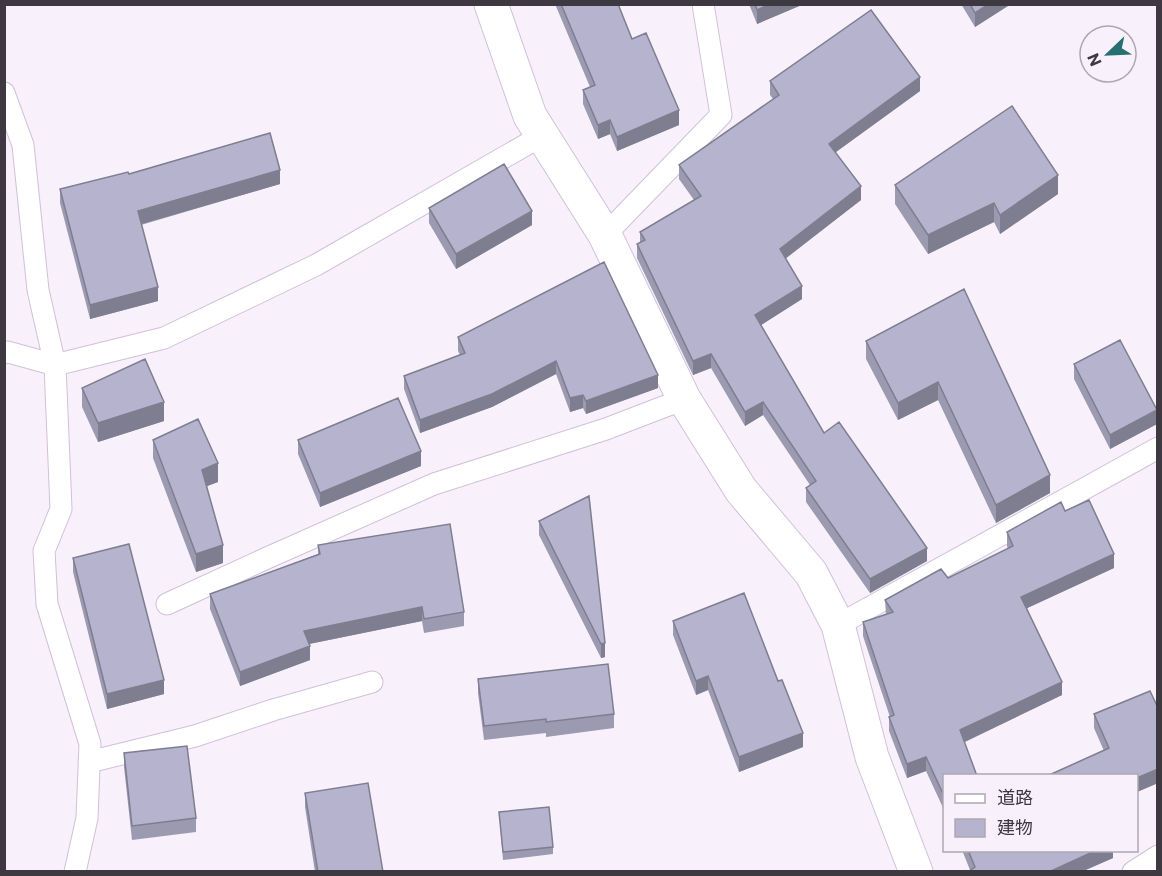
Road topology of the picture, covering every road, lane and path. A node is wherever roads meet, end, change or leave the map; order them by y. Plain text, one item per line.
1 (490, 4) edge
2 (703, 4) edge
3 (4, 93) edge
4 (543, 135) junction
5 (605, 235) junction
6 (4, 352) edge
7 (55, 365) junction
8 (684, 399) junction
9 (1158, 448) edge
10 (167, 604) dead end
11 (838, 625) junction
12 (372, 682) dead end
13 (89, 762) junction
14 (1158, 856) edge
15 (75, 872) edge
16 (916, 872) edge
17 (1133, 872) edge

1 - 4 street
2 - 5 lane
3 - 7 lane
4 - 5 street
4 - 7 lane
5 - 8 street
6 - 7 lane
7 - 13 lane
8 - 10 lane
8 - 11 street
9 - 11 lane
11 - 16 street
12 - 13 lane
13 - 15 lane
14 - 17 lane

